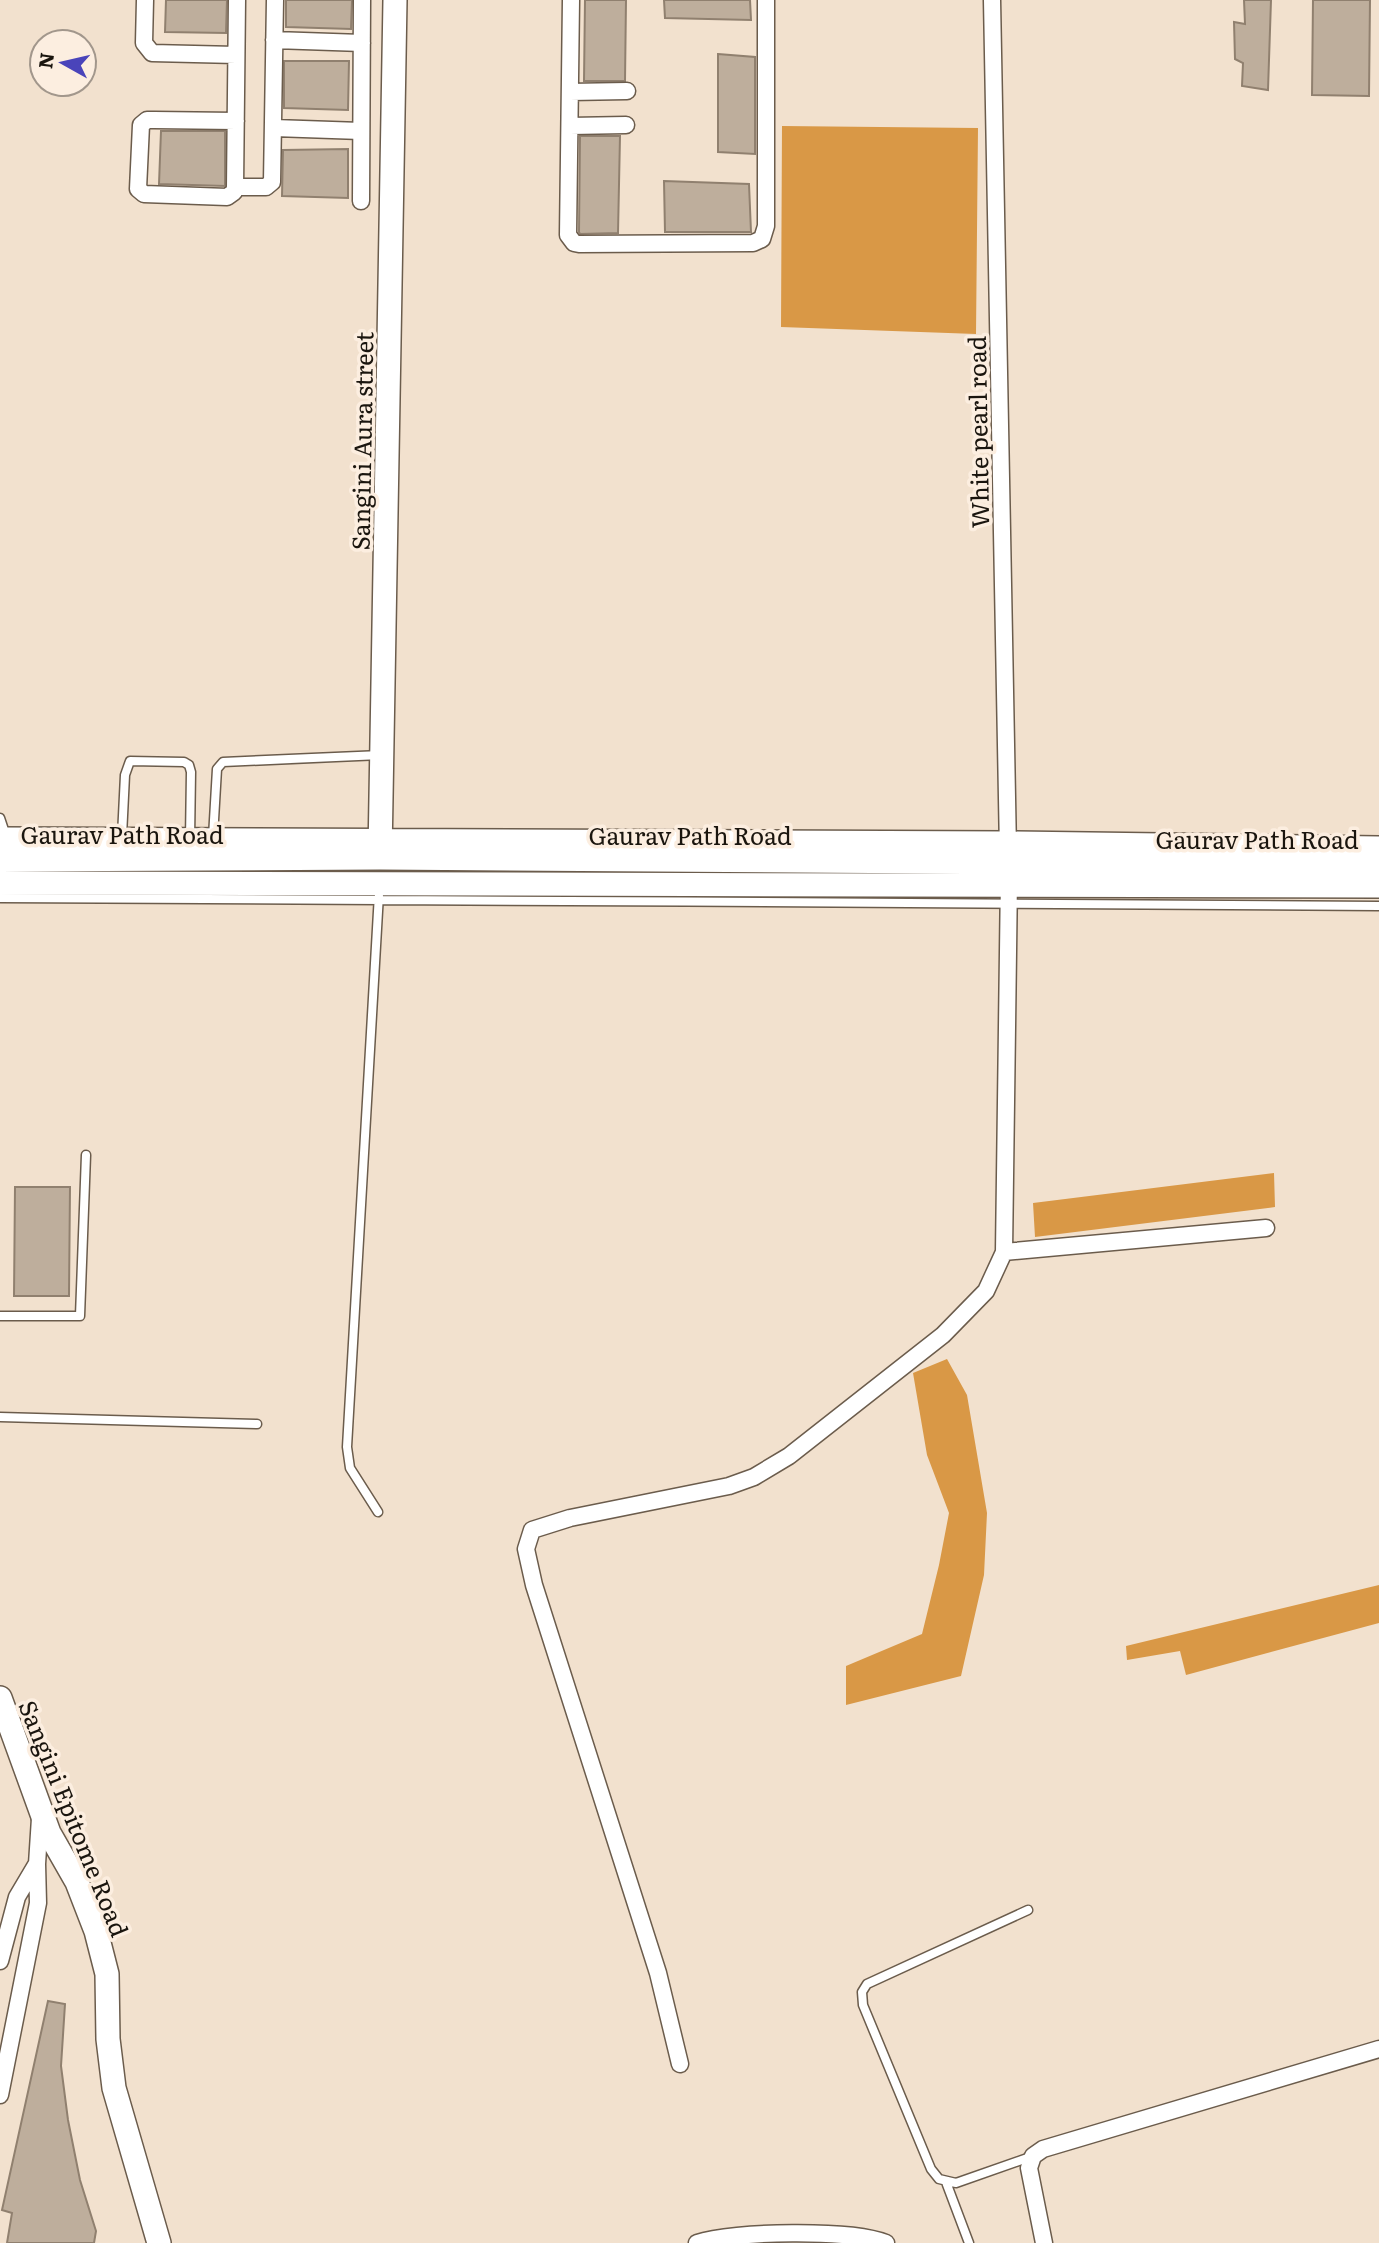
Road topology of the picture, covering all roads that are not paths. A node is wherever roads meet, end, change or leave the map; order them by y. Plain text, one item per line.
1 (145, 0) edge
2 (237, 0) edge
3 (275, 0) edge
4 (362, 0) edge
5 (395, 0) edge
6 (571, 0) edge
7 (766, 0) edge
8 (992, 0) edge
9 (274, 40) junction
10 (362, 43) junction
11 (236, 55) junction
12 (627, 91) dead end
13 (570, 92) junction
14 (236, 121) junction
15 (626, 125) dead end
16 (570, 126) junction
17 (274, 128) junction
18 (361, 131) junction
19 (235, 187) junction
20 (361, 201) dead end
21 (382, 755) junction
22 (2, 839) edge
23 (122, 839) junction
24 (202, 840) junction
25 (1379, 848) edge
26 (381, 849) junction
27 (1008, 853) junction
28 (1379, 865) edge
29 (0, 883) edge
30 (1379, 886) edge
31 (379, 890) junction
32 (1010, 896) junction
33 (0, 898) edge
34 (1379, 906) edge
35 (86, 1155) dead end
36 (1266, 1228) dead end
37 (1004, 1252) junction
38 (0, 1316) edge
39 (0, 1417) edge
40 (257, 1424) dead end
41 (378, 1512) dead end
42 (0, 1698) edge
43 (40, 1808) junction
44 (37, 1864) junction
45 (1028, 1910) dead end
46 (0, 1961) edge
47 (1379, 2049) edge
48 (680, 2064) dead end
49 (1, 2087) edge
50 (1033, 2156) junction
51 (946, 2182) junction
52 (159, 2243) edge
53 (697, 2243) edge
54 (886, 2243) edge
55 (970, 2243) edge
56 (1044, 2243) edge

1 - 11 street
2 - 11 street
3 - 9 street
4 - 10 street
5 - 21 main road, Sangini Aura street
6 - 13 street
7 - 16 street
8 - 27 street, White pearl road
9 - 10 street
9 - 17 street
10 - 18 street
11 - 14 street
12 - 13 street
13 - 16 street
14 - 19 street
14 - 19 street
15 - 16 street
17 - 18 street
17 - 19 street
18 - 20 street
21 - 24 lane
21 - 26 main road, Sangini Aura street
22 - 23 main road
22 - 26 main road, Gaurav Path Road
23 - 24 main road
23 - 24 lane
24 - 26 main road
25 - 27 main road
26 - 27 main road, Gaurav Path Road
26 - 31 main road, Sangini Aura street
27 - 28 main road, Gaurav Path Road
27 - 32 street
29 - 31 main road, Gaurav Path Road
30 - 32 main road, Gaurav Path Road
31 - 32 main road, Gaurav Path Road
31 - 33 lane
31 - 41 lane
32 - 34 lane
32 - 37 street
35 - 38 lane
36 - 37 street
37 - 48 street
39 - 40 lane
42 - 43 main road, Sangini Epitome Road
43 - 44 street
43 - 52 main road, Sangini Epitome Road
44 - 46 street
44 - 49 street
45 - 51 lane
47 - 50 street
50 - 51 lane
50 - 56 street
51 - 55 lane
53 - 54 street

